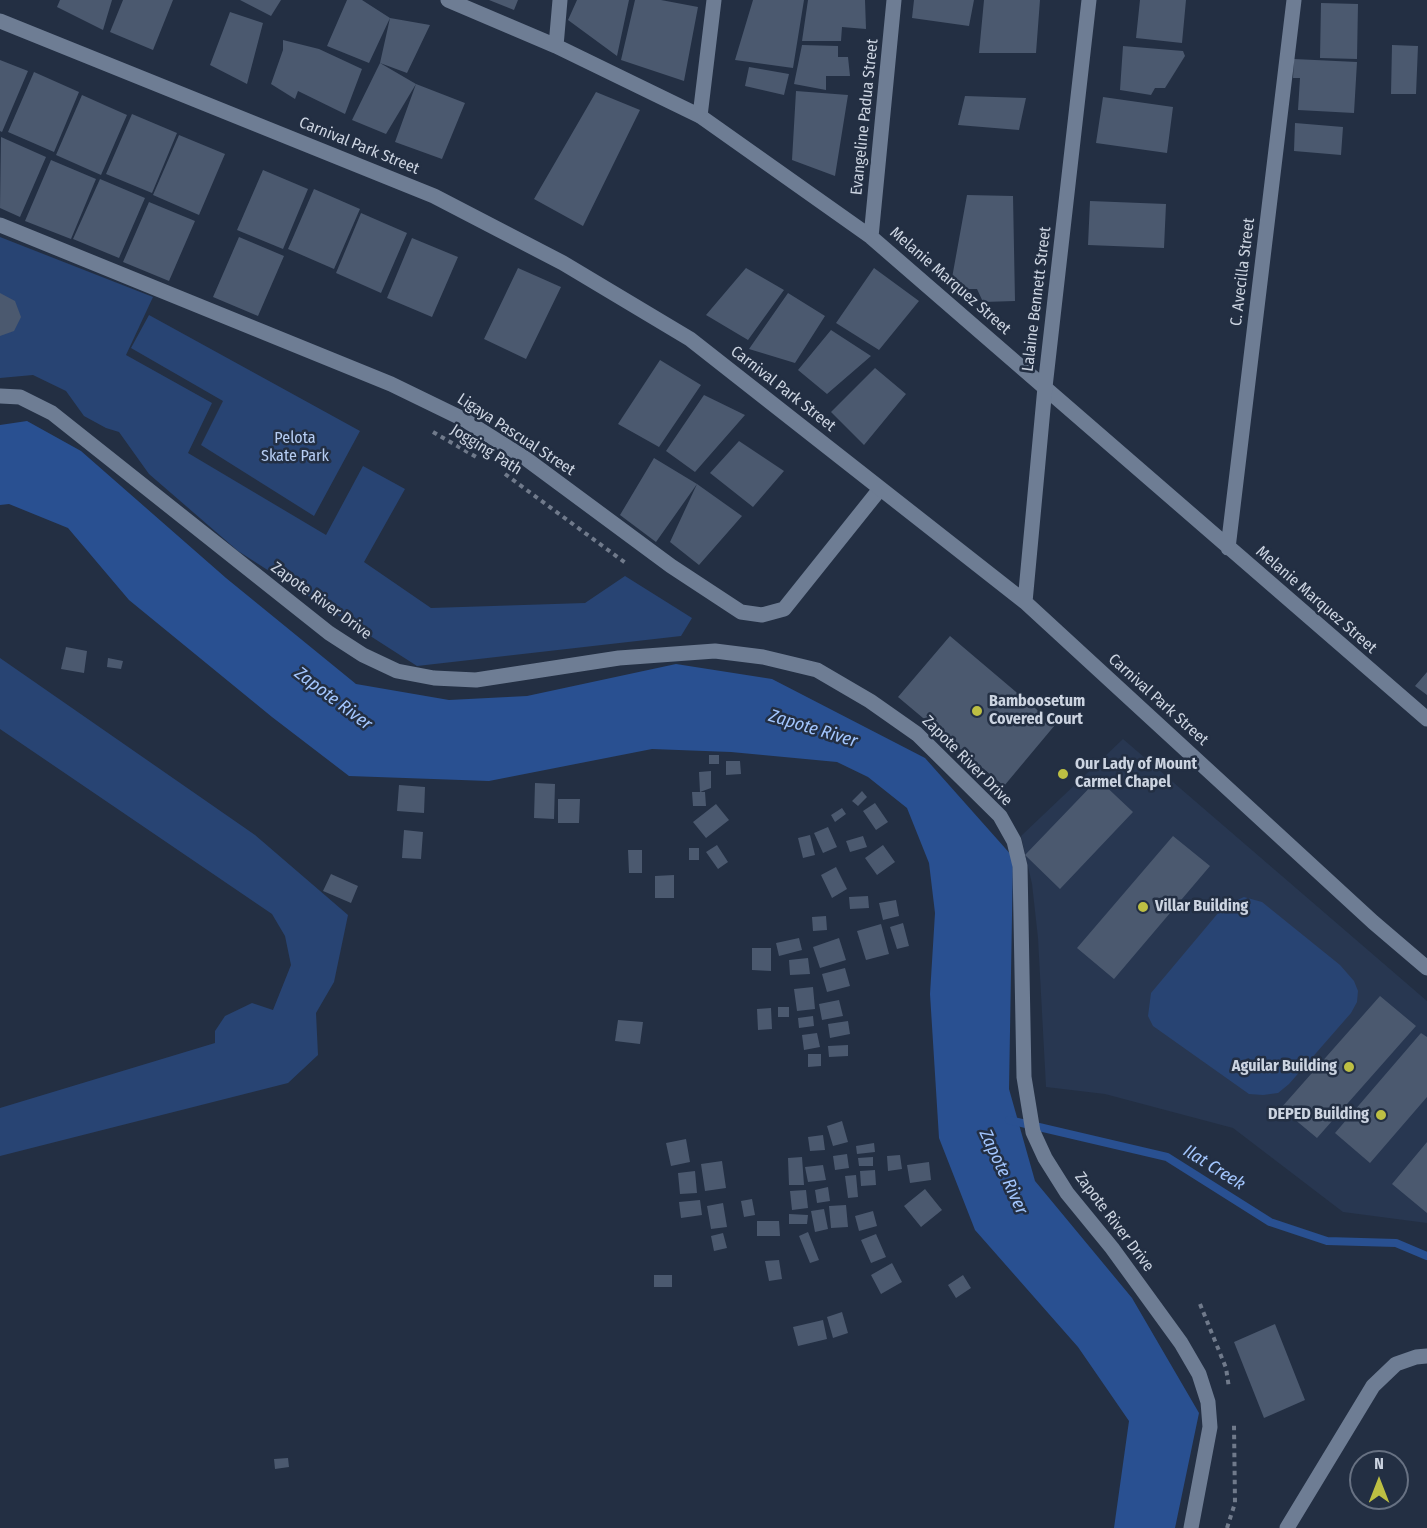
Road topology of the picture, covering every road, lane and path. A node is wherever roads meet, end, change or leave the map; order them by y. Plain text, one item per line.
1 (448, 0) edge
2 (560, 0) edge
3 (714, 0) edge
4 (894, 0) edge
5 (1089, 0) edge
6 (1294, 0) edge
7 (0, 21) edge
8 (556, 46) junction
9 (700, 116) junction
10 (0, 225) edge
11 (871, 237) junction
12 (1045, 387) junction
13 (0, 396) edge
14 (427, 428) dead end
15 (489, 463) dead end
16 (499, 469) dead end
17 (880, 489) junction
18 (1228, 548) junction
19 (637, 570) dead end
20 (1025, 602) junction
21 (1427, 719) edge
22 (1427, 968) edge
23 (1427, 1356) edge
24 (1191, 1528) edge
25 (1287, 1528) edge

1 - 8 street, Melanie Marquez Street
2 - 8 street
3 - 9 street
4 - 11 street, Evangeline Padua Street
5 - 12 street, Lalaine Bennett Street
6 - 18 street, C. Avecilla Street
7 - 17 street, Carnival Park Street
8 - 9 street, Melanie Marquez Street
9 - 11 street, Melanie Marquez Street
10 - 17 street, Ligaya Pascual Street
11 - 12 street, Melanie Marquez Street
12 - 18 street, Melanie Marquez Street
12 - 20 street, Lalaine Bennett Street
13 - 24 street, Zapote River Drive
14 - 15 path, Jogging Path
16 - 19 path, Jogging Path
17 - 20 street, Carnival Park Street
18 - 21 street, Melanie Marquez Street
20 - 22 street, Carnival Park Street
23 - 25 street

